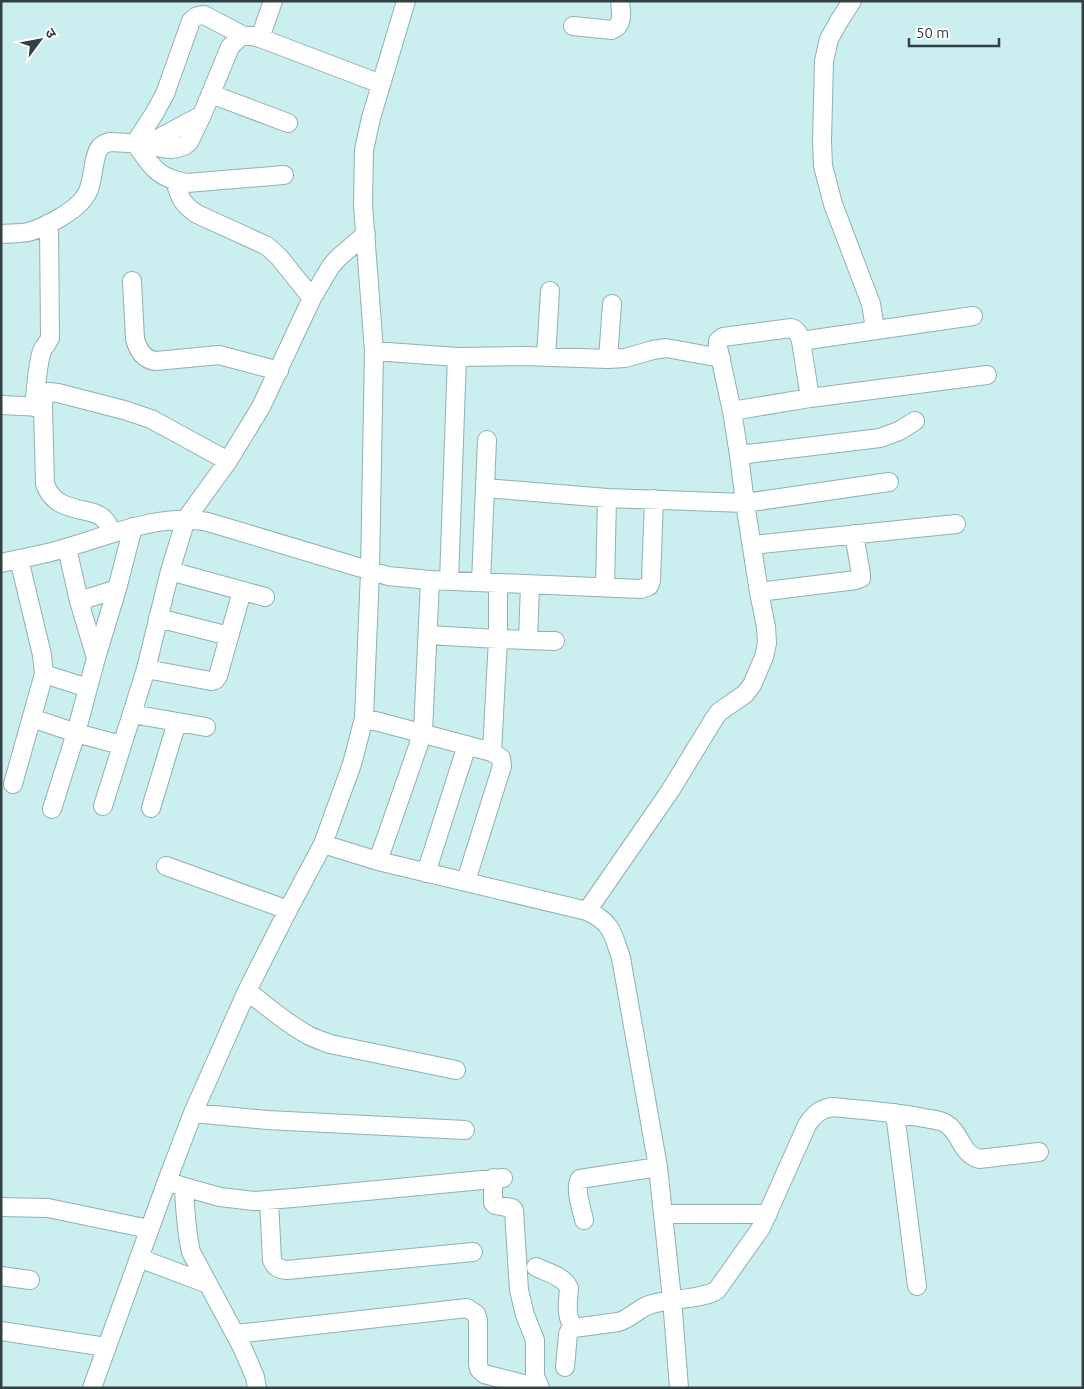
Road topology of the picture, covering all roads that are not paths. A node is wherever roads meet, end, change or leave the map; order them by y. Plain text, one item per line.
1 (273, 1) edge
2 (406, 1) edge
3 (620, 1) edge
4 (852, 1) edge
5 (573, 26) dead end
6 (252, 37) junction
7 (381, 84) junction
8 (210, 94) junction
9 (288, 123) dead end
10 (142, 143) junction
11 (284, 175) dead end
12 (175, 181) junction
13 (49, 223) junction
14 (1, 234) edge
15 (366, 234) junction
16 (132, 281) dead end
17 (550, 291) dead end
18 (312, 298) junction
19 (612, 304) dead end
20 (973, 316) dead end
21 (875, 329) junction
22 (801, 341) junction
23 (374, 352) junction
24 (546, 356) junction
25 (457, 357) junction
26 (720, 358) junction
27 (608, 359) junction
28 (279, 371) junction
29 (987, 375) dead end
30 (810, 398) junction
31 (1, 405) edge
32 (38, 407) junction
33 (732, 411) junction
34 (915, 421) dead end
35 (487, 440) dead end
36 (740, 454) junction
37 (228, 461) junction
38 (889, 482) dead end
39 (485, 488) junction
40 (608, 498) junction
41 (654, 499) junction
42 (745, 503) junction
43 (186, 519) junction
44 (956, 524) dead end
45 (133, 527) junction
46 (112, 533) junction
47 (854, 534) junction
48 (752, 545) junction
49 (67, 548) junction
50 (19, 559) junction
51 (1, 563) edge
52 (170, 571) junction
53 (370, 571) junction
54 (430, 580) junction
55 (449, 581) junction
56 (490, 583) junction
57 (530, 585) junction
58 (605, 587) junction
59 (117, 589) junction
60 (242, 591) junction
61 (759, 592) junction
62 (265, 597) dead end
63 (79, 601) junction
64 (158, 618) junction
65 (428, 635) junction
66 (230, 636) junction
67 (498, 639) junction
68 (528, 640) junction
69 (555, 641) dead end
70 (96, 658) junction
71 (146, 669) junction
72 (44, 674) junction
73 (88, 688) junction
74 (132, 714) junction
75 (32, 718) junction
76 (364, 718) junction
77 (177, 722) junction
78 (206, 727) dead end
79 (423, 732) junction
80 (76, 733) junction
81 (467, 744) junction
82 (121, 745) junction
83 (492, 752) junction
84 (13, 784) dead end
85 (103, 806) dead end
86 (151, 808) dead end
87 (52, 809) dead end
88 (323, 844) junction
89 (378, 861) junction
90 (166, 866) dead end
91 (426, 873) junction
92 (466, 881) junction
93 (288, 910) junction
94 (587, 911) junction
95 (247, 992) junction
96 (456, 1070) dead end
97 (193, 1113) junction
98 (895, 1113) junction
99 (465, 1130) dead end
100 (1038, 1152) dead end
101 (658, 1167) junction
102 (166, 1181) junction
103 (184, 1187) junction
104 (269, 1200) junction
105 (1, 1206) edge
106 (663, 1214) junction
107 (768, 1214) junction
108 (584, 1220) dead end
109 (149, 1228) junction
110 (473, 1252) dead end
111 (139, 1258) junction
112 (536, 1267) dead end
113 (1, 1276) edge
114 (30, 1280) dead end
115 (208, 1284) junction
116 (917, 1286) dead end
117 (672, 1300) junction
118 (574, 1328) junction
119 (1, 1331) edge
120 (236, 1334) junction
121 (106, 1347) junction
122 (565, 1367) dead end
123 (92, 1388) edge
124 (257, 1388) edge
125 (539, 1388) edge
126 (679, 1388) edge

1 - 6 street
2 - 7 street
3 - 5 street
4 - 21 street
6 - 7 street
6 - 8 street
6 - 10 street
7 - 15 street
8 - 9 street
8 - 10 street
10 - 12 street
10 - 13 street
11 - 12 street
12 - 18 street
13 - 14 street
13 - 32 street
15 - 18 street
15 - 23 street
16 - 28 street
17 - 24 street
18 - 28 street
19 - 27 street
20 - 21 street
21 - 22 street
22 - 26 street
22 - 30 street
23 - 25 street
23 - 53 street
24 - 25 street
24 - 27 street
25 - 55 street
26 - 27 street
26 - 33 street
28 - 37 street
29 - 30 street
30 - 33 street
31 - 32 street
32 - 37 street
32 - 46 street
33 - 36 street
34 - 36 street
35 - 39 street
36 - 42 street
37 - 43 street
38 - 42 street
39 - 40 street
39 - 56 street
40 - 41 street
40 - 58 street
41 - 42 street
41 - 58 street
42 - 48 street
43 - 45 street
43 - 52 street
43 - 53 street
44 - 47 street
45 - 46 street
45 - 59 street
46 - 49 street
47 - 48 street
47 - 61 street
48 - 61 street
49 - 50 street
49 - 63 street
50 - 51 street
50 - 72 street
52 - 60 street
52 - 64 street
53 - 54 street
53 - 76 street
54 - 55 street
54 - 65 street
55 - 56 street
56 - 57 street
56 - 67 street
57 - 58 street
57 - 68 street
59 - 63 street
59 - 70 street
60 - 62 street
60 - 66 street
61 - 94 street
63 - 70 street
64 - 66 street
64 - 71 street
65 - 67 street
65 - 79 street
66 - 71 street
67 - 68 street
67 - 83 street
68 - 69 street
70 - 73 street
71 - 74 street
72 - 73 street
72 - 75 street
73 - 80 street
74 - 77 street
74 - 82 street
75 - 80 street
75 - 84 street
76 - 79 street
76 - 88 street
77 - 78 street
77 - 86 street
79 - 81 street
79 - 89 street
80 - 82 street
80 - 87 street
81 - 83 street
81 - 91 street
82 - 85 street
83 - 92 street
88 - 89 street
88 - 93 street
89 - 91 street
90 - 93 street
91 - 92 street
92 - 94 street
93 - 95 street
94 - 101 street
95 - 96 street
95 - 97 street
97 - 99 street
97 - 102 street
98 - 100 street
98 - 107 street
98 - 116 street
101 - 106 street
101 - 108 street
102 - 103 street
102 - 109 street
103 - 104 street
103 - 115 street
104 - 110 street
104 - 125 street
105 - 109 street
106 - 107 street
106 - 117 street
107 - 117 street
109 - 111 street
111 - 115 street
111 - 121 street
112 - 118 street
113 - 114 street
115 - 120 street
117 - 118 street
117 - 126 street
118 - 122 street
119 - 121 street
120 - 124 street
120 - 125 street
121 - 123 street

